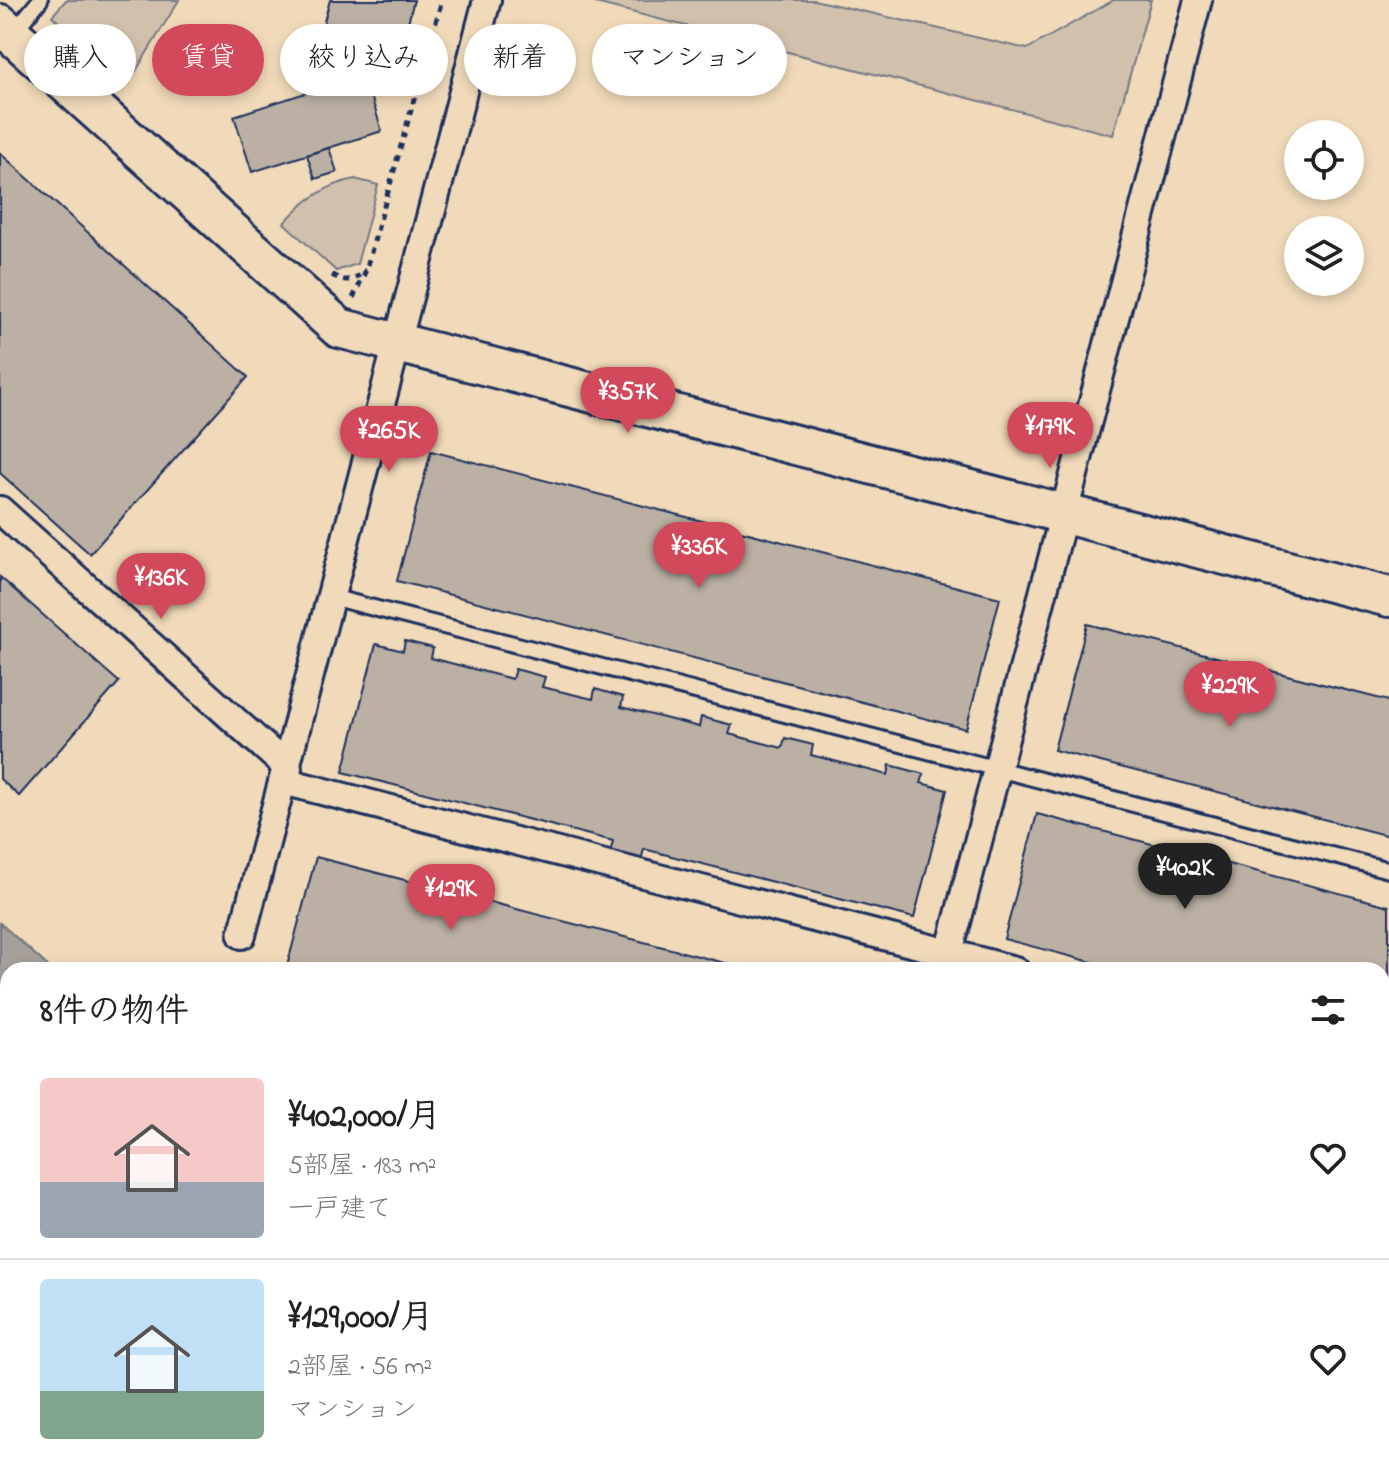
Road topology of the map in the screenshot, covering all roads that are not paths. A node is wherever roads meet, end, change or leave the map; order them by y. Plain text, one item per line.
1 (40, 0) edge
2 (487, 0) edge
3 (1198, 0) edge
4 (6, 29) edge
5 (397, 344) junction
6 (0, 510) edge
7 (1064, 513) junction
8 (331, 597) junction
9 (1389, 597) edge
10 (998, 769) junction
11 (285, 774) junction
12 (1389, 870) edge
13 (242, 935) dead end
14 (949, 953) junction
15 (984, 962) edge

1 - 4 lane
2 - 5 street
3 - 7 street
4 - 5 street
5 - 7 street
5 - 8 street
6 - 11 street
7 - 9 street
7 - 10 street
8 - 10 lane
8 - 11 street
10 - 12 lane
10 - 14 street
11 - 13 street
11 - 14 street
14 - 15 street

